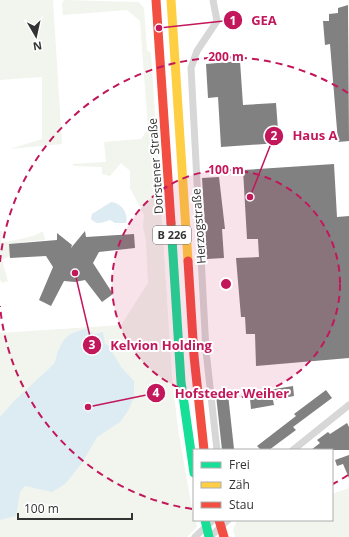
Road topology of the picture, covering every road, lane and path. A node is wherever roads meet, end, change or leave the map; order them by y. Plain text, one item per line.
1 (156, 0) edge
2 (171, 0) edge
3 (211, 1) edge
4 (349, 405) edge
5 (204, 449) edge
6 (217, 449) edge
7 (294, 449) edge
8 (193, 466) edge
9 (208, 522) edge
10 (223, 522) edge
11 (195, 537) edge
12 (210, 537) edge
13 (224, 537) edge

1 - 8 main road, Dorstener Straße / B 226
2 - 5 main road, B 226
3 - 6 street, Herzogstraße
4 - 7 street
9 - 11 street
9 - 12 main road
10 - 12 street
10 - 13 main road

